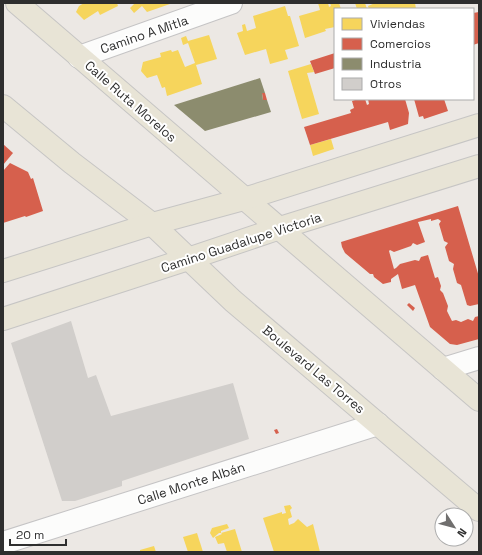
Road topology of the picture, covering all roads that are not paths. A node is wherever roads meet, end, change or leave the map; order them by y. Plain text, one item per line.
1 (17, 3) edge
2 (231, 3) edge
3 (79, 56) junction
4 (3, 106) edge
5 (479, 125) edge
6 (479, 166) edge
7 (244, 199) junction
8 (152, 224) junction
9 (280, 228) junction
10 (188, 260) junction
11 (3, 272) edge
12 (3, 320) edge
13 (479, 358) edge
14 (443, 369) junction
15 (479, 400) edge
16 (378, 424) junction
17 (479, 510) edge
18 (3, 543) edge

1 - 3 main road, Calle Ruta Morelos
2 - 3 street, Camino A Mitla
3 - 7 main road, Calle Ruta Morelos
4 - 8 main road
5 - 7 main road
6 - 9 main road, Camino Guadalupe Victoria
7 - 8 main road
7 - 9 main road, Calle Ruta Morelos
8 - 10 main road, Boulevard Las Torres
8 - 11 main road
9 - 10 main road, Camino Guadalupe Victoria
9 - 14 main road
10 - 12 main road, Camino Guadalupe Victoria
10 - 16 main road, Boulevard Las Torres
13 - 14 street
14 - 15 main road
16 - 17 main road, Boulevard Las Torres
16 - 18 street, Calle Monte Albán

